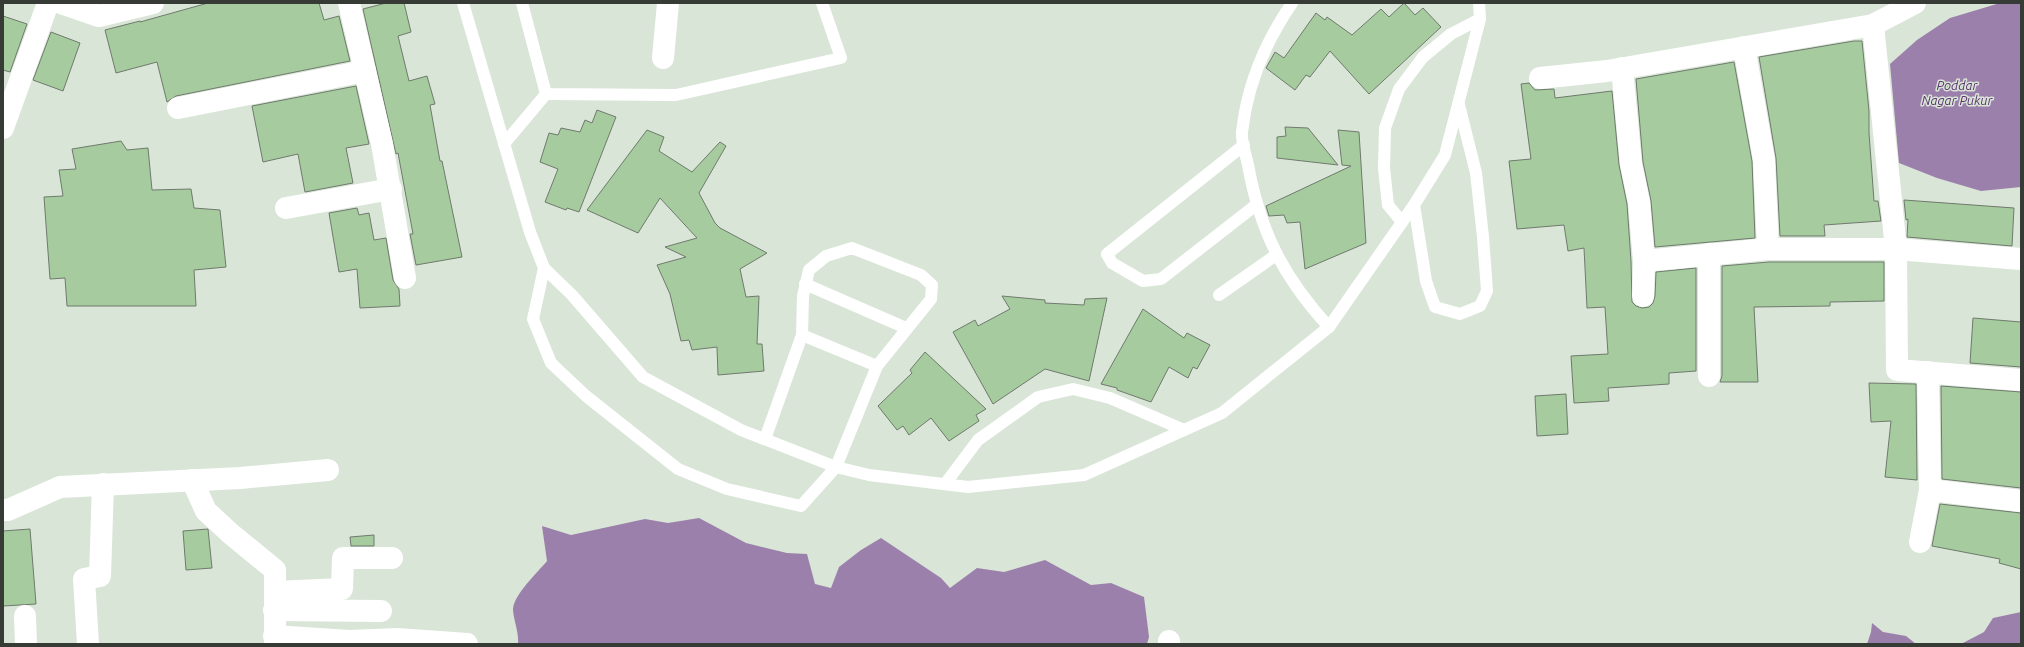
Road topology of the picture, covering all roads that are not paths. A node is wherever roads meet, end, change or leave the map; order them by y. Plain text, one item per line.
1 (48, 3) edge
2 (61, 3) edge
3 (153, 3) edge
4 (349, 3) edge
5 (463, 3) edge
6 (522, 3) edge
7 (668, 3) edge
8 (822, 3) edge
9 (1479, 3) edge
10 (1915, 3) edge
11 (1287, 6) edge
12 (1480, 19) junction
13 (1873, 25) junction
14 (1744, 47) junction
15 (663, 58) dead end
16 (1622, 68) junction
17 (365, 71) junction
18 (1540, 78) dead end
19 (546, 94) junction
20 (1459, 104) junction
21 (178, 108) dead end
22 (3, 128) edge
23 (504, 144) junction
24 (1244, 145) junction
25 (391, 189) junction
26 (1256, 204) junction
27 (1414, 205) junction
28 (286, 208) dead end
29 (1402, 222) junction
30 (1768, 249) junction
31 (1896, 250) junction
32 (1709, 254) junction
33 (1276, 255) junction
34 (2021, 259) edge
35 (1644, 261) junction
36 (544, 268) junction
37 (405, 278) dead end
38 (805, 284) junction
39 (1219, 295) dead end
40 (1643, 296) dead end
41 (1329, 327) junction
42 (906, 328) junction
43 (802, 335) junction
44 (877, 366) junction
45 (1928, 372) junction
46 (1709, 376) dead end
47 (2021, 380) edge
48 (1184, 430) junction
49 (765, 439) junction
50 (836, 467) junction
51 (328, 470) dead end
52 (192, 480) junction
53 (103, 484) junction
54 (945, 484) junction
55 (1930, 490) junction
56 (2021, 501) edge
57 (3, 510) edge
58 (1920, 542) dead end
59 (392, 558) dead end
60 (275, 601) junction
61 (381, 611) dead end
62 (26, 616) dead end
63 (274, 640) edge
64 (349, 643) edge
65 (26, 644) edge
66 (88, 644) edge
67 (467, 644) edge

1 - 22 street
2 - 3 street
4 - 17 street
5 - 23 lane
6 - 19 lane
7 - 15 street
8 - 19 lane
9 - 12 lane
10 - 13 street
11 - 24 lane
12 - 20 lane
12 - 29 lane
13 - 14 street
13 - 31 street
14 - 16 street
14 - 30 street
16 - 18 street
16 - 35 street
17 - 21 street
17 - 25 street
19 - 23 lane
20 - 27 lane
20 - 27 lane
23 - 36 lane
24 - 26 lane
24 - 26 lane
25 - 28 street
25 - 37 street
26 - 33 lane
27 - 29 lane
29 - 41 lane
30 - 31 street
30 - 32 street
31 - 34 street
31 - 45 street
32 - 35 street
32 - 46 street
33 - 39 lane
33 - 41 lane
35 - 40 street
36 - 49 lane
36 - 50 lane
38 - 42 lane
38 - 42 lane
38 - 43 lane
41 - 48 lane
42 - 44 lane
43 - 44 lane
43 - 49 lane
44 - 50 lane
45 - 47 street
45 - 55 street
48 - 54 lane
48 - 54 lane
49 - 50 lane
50 - 54 lane
51 - 52 street
52 - 53 street
52 - 60 street
53 - 57 street
53 - 66 street
55 - 56 street
55 - 58 street
59 - 60 street
60 - 61 street
60 - 63 street
62 - 65 street
63 - 64 street
64 - 67 street

